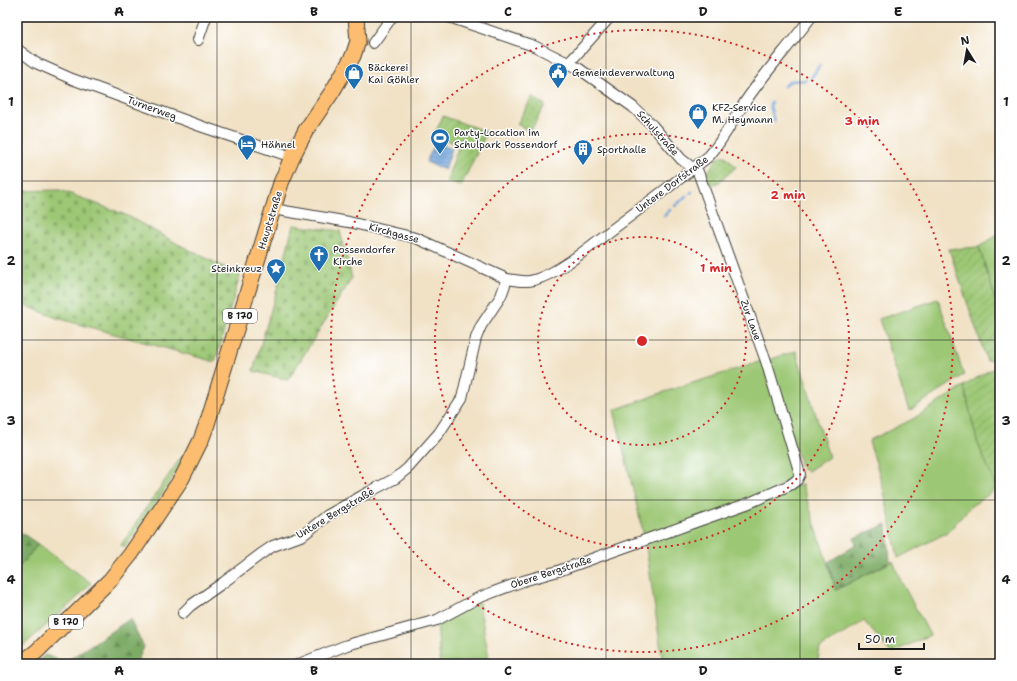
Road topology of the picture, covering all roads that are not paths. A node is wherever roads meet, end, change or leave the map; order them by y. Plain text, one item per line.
1 (206, 17) edge
2 (356, 17) edge
3 (392, 17) edge
4 (449, 17) edge
5 (610, 17) edge
6 (810, 17) edge
7 (198, 40) dead end
8 (373, 43) dead end
9 (17, 49) edge
10 (569, 63) junction
11 (292, 157) junction
12 (694, 168) junction
13 (274, 209) junction
14 (507, 279) junction
15 (800, 474) joint
16 (183, 613) dead end
17 (20, 664) edge
18 (299, 664) edge

1 - 7 street
2 - 11 main road, Hauptstraße / B 170
3 - 8 street
4 - 10 street, Schulstraße
5 - 10 street
6 - 12 street, Untere Dorfstraße
9 - 11 street, Turnerweg
10 - 12 street, Schulstraße
11 - 13 main road, Hauptstraße / B 170
12 - 14 street, Untere Dorfstraße
12 - 15 street, Zur Laue
13 - 14 street, Kirchgasse
13 - 17 main road, Hauptstraße / B 170
14 - 16 street, Untere Bergstraße
15 - 18 street, Obere Bergstraße

